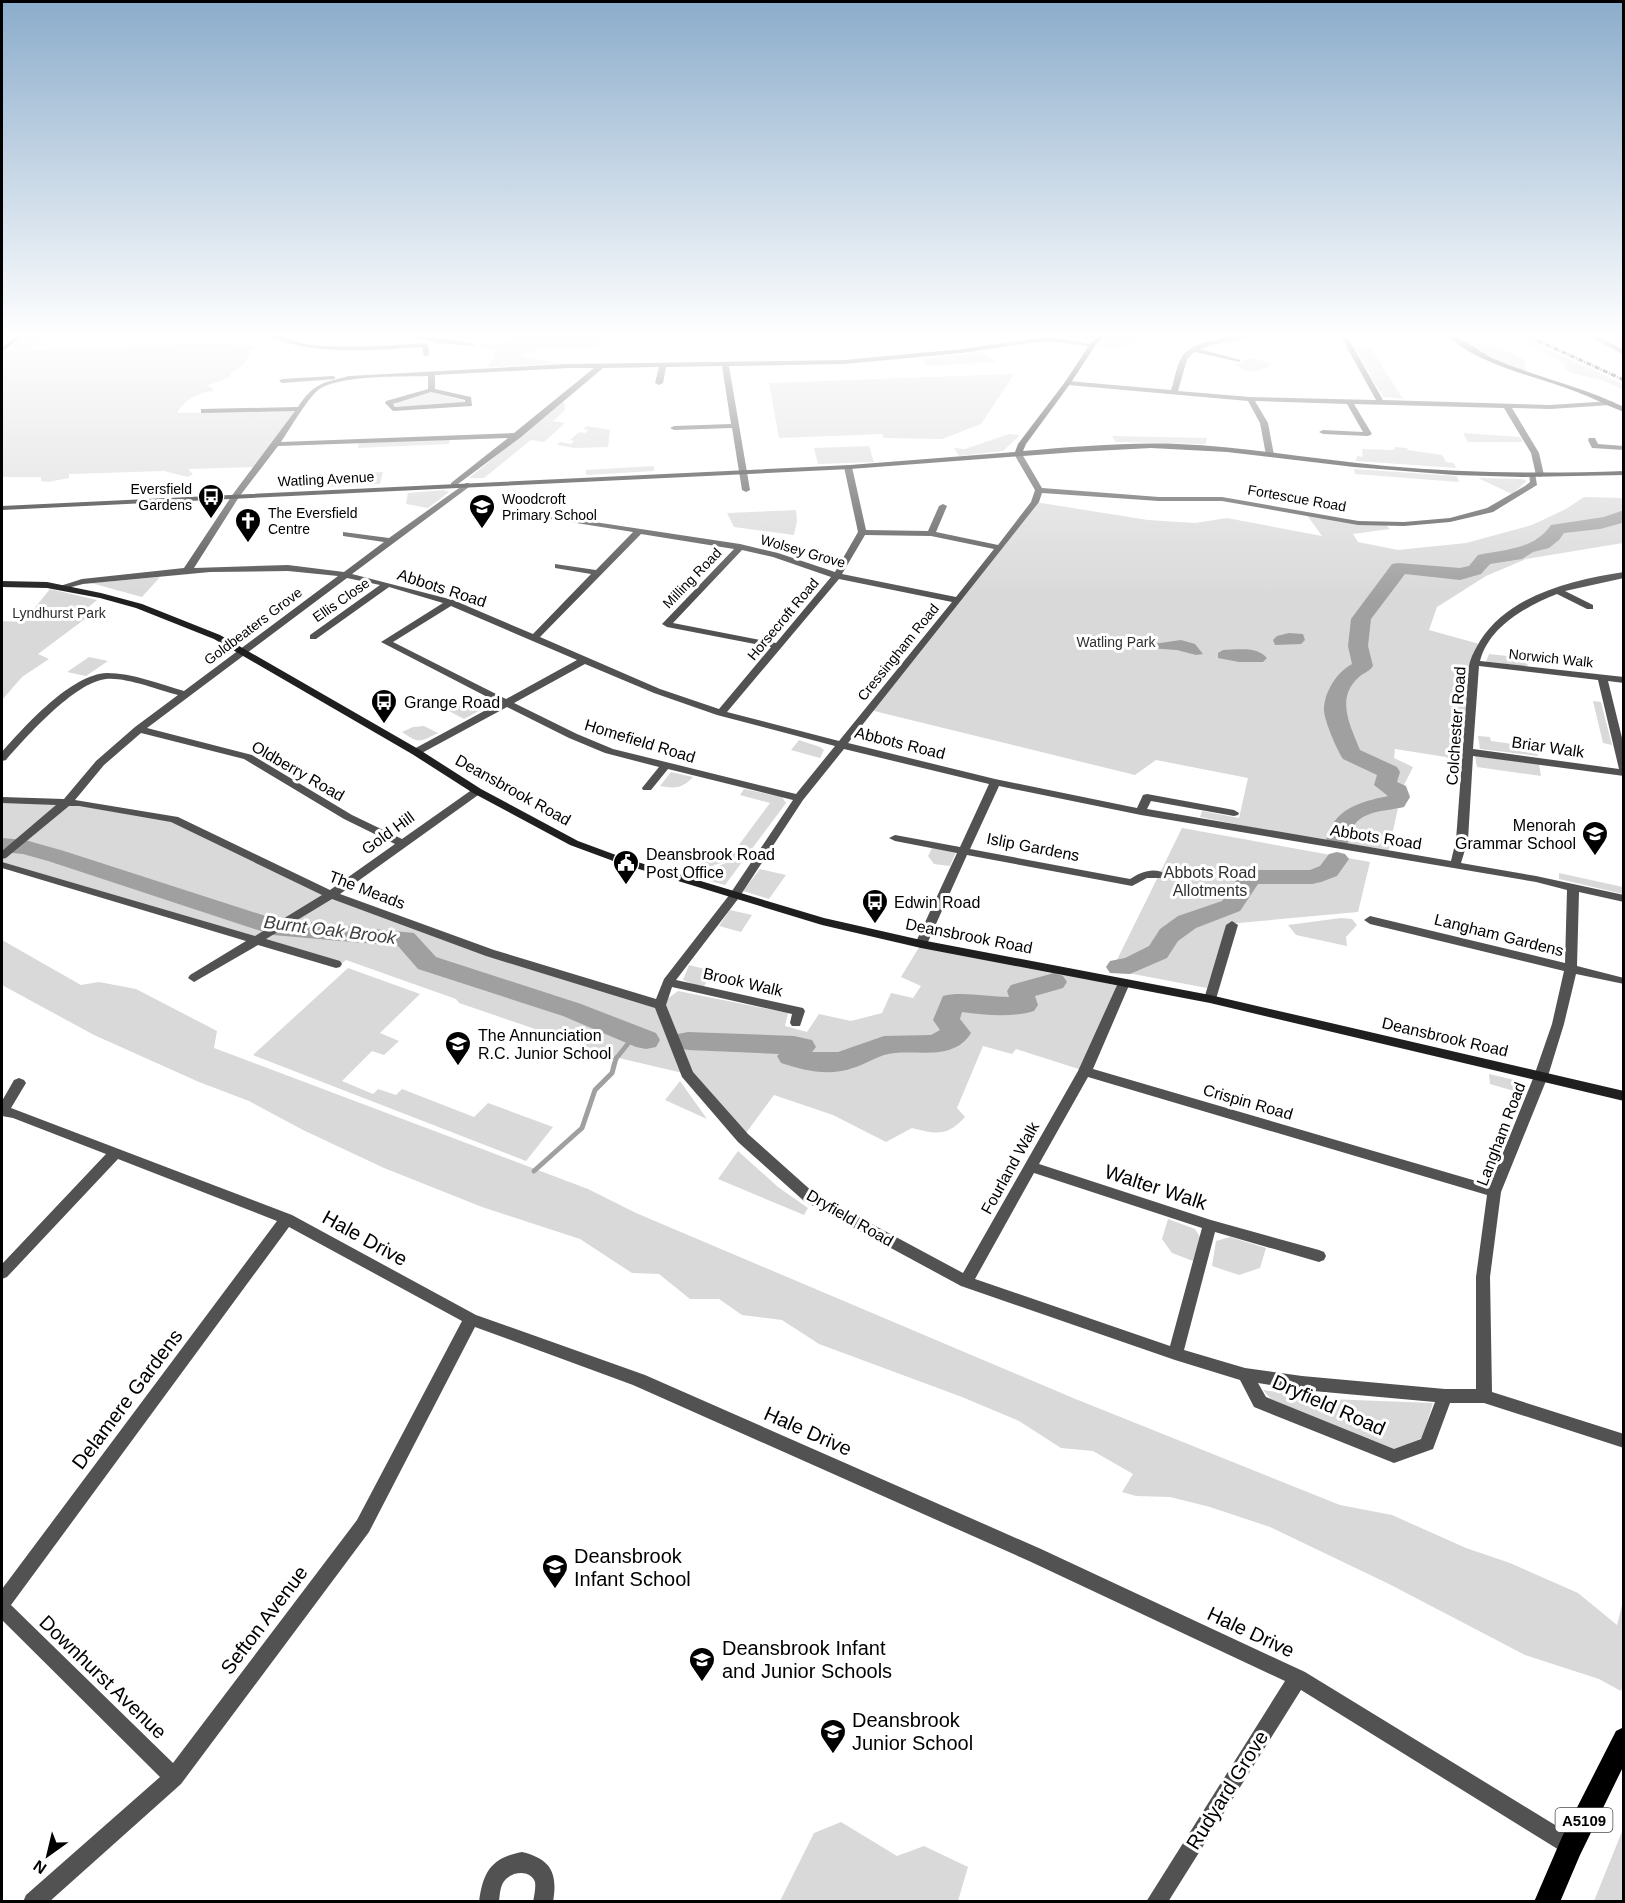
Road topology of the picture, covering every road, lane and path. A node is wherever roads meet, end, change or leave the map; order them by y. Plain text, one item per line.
1 (291, 422) edge
2 (534, 422) edge
3 (733, 422) edge
4 (1039, 422) edge
5 (1263, 422) edge
6 (1361, 422) edge
7 (1516, 422) edge
8 (734, 426) junction
9 (674, 428) dead end
10 (1323, 432) dead end
11 (518, 435) junction
12 (1592, 440) dead end
13 (276, 444) junction
14 (1623, 448) edge
15 (1018, 454) junction
16 (1269, 455) junction
17 (848, 467) junction
18 (742, 472) junction
19 (1623, 473) edge
20 (1536, 475) junction
21 (466, 485) junction
22 (453, 486) junction
23 (746, 490) dead end
24 (1039, 490) junction
25 (236, 496) junction
26 (943, 506) dead end
27 (2, 508) edge
28 (551, 517) dead end
29 (639, 531) junction
30 (861, 532) junction
31 (346, 534) dead end
32 (931, 534) junction
33 (391, 541) junction
34 (740, 548) junction
35 (1000, 548) junction
36 (558, 566) dead end
37 (187, 572) junction
38 (598, 573) junction
39 (1623, 575) edge
40 (344, 576) junction
41 (837, 576) junction
42 (2, 584) edge
43 (386, 585) junction
44 (63, 588) junction
45 (1557, 590) junction
46 (958, 600) junction
47 (450, 602) junction
48 (1590, 607) dead end
49 (313, 636) dead end
50 (534, 638) junction
51 (778, 646) junction
52 (244, 653) junction
53 (583, 661) junction
54 (1475, 663) junction
55 (1602, 677) junction
56 (1623, 680) edge
57 (185, 694) junction
58 (507, 702) junction
59 (721, 712) junction
60 (139, 729) junction
61 (842, 745) junction
62 (416, 752) junction
63 (1469, 752) junction
64 (2, 758) edge
65 (665, 766) junction
66 (1623, 771) edge
67 (995, 782) junction
68 (647, 788) dead end
69 (477, 791) junction
70 (800, 798) junction
71 (2, 800) edge
72 (67, 802) junction
73 (1141, 812) junction
74 (1234, 813) dead end
75 (895, 838) dead end
76 (402, 843) junction
77 (964, 850) junction
78 (2, 856) edge
79 (1455, 865) junction
80 (2, 866) edge
81 (1161, 874) dead end
82 (1573, 887) junction
83 (331, 896) junction
84 (734, 896) junction
85 (1623, 900) edge
86 (1370, 920) dead end
87 (1232, 925) dead end
88 (256, 940) junction
89 (921, 944) junction
90 (336, 964) dead end
91 (1570, 969) junction
92 (194, 978) dead end
93 (1621, 981) dead end
94 (668, 982) junction
95 (1124, 983) junction
96 (1210, 999) junction
97 (660, 1005) junction
98 (795, 1023) dead end
99 (1085, 1071) junction
100 (1541, 1076) junction
101 (19, 1083) dead end
102 (1623, 1096) edge
103 (2, 1111) edge
104 (114, 1154) junction
105 (1032, 1167) junction
106 (1494, 1192) junction
107 (287, 1219) junction
108 (1210, 1225) junction
109 (1319, 1256) dead end
110 (2, 1273) edge
111 (966, 1282) junction
112 (471, 1320) junction
113 (1175, 1354) junction
114 (1245, 1375) junction
115 (1445, 1396) junction
116 (1484, 1396) junction
117 (1623, 1441) edge
118 (2, 1606) edge
119 (1298, 1678) junction
120 (1623, 1739) edge
121 (174, 1777) junction
122 (1571, 1846) junction
123 (33, 1902) edge
124 (489, 1902) edge
125 (543, 1902) edge
126 (1156, 1902) edge
127 (1547, 1902) edge

1 - 13 street
2 - 11 street
3 - 8 street
4 - 15 street
5 - 16 street
6 - 10 street
7 - 20 street
8 - 9 street
8 - 18 street
11 - 13 street
11 - 22 street
12 - 14 street
13 - 25 street
15 - 16 street, Watling Avenue
15 - 17 street, Watling Avenue
15 - 24 street
16 - 20 street, Watling Avenue
17 - 18 street, Watling Avenue
17 - 30 street
18 - 21 street, Watling Avenue
18 - 23 street
19 - 20 street, Watling Avenue
20 - 24 street, Fortescue Road
21 - 22 street, Watling Avenue
21 - 33 street, Goldbeaters Grove
22 - 25 street, Watling Avenue
24 - 35 street, Cressingham Road
25 - 27 street, Watling Avenue
25 - 37 street
26 - 32 street
28 - 29 street, Wolsey Grove
29 - 34 street, Wolsey Grove
29 - 38 street
30 - 32 street
30 - 41 street, Horsecroft Road
31 - 33 street
32 - 35 street
33 - 40 street, Goldbeaters Grove
34 - 41 street, Wolsey Grove
34 - 51 street, Milling Road
35 - 46 street, Cressingham Road
36 - 38 street
37 - 40 street, Abbots Road
37 - 44 street, Abbots Road
38 - 50 street
39 - 45 street, Colchester Road
40 - 43 street, Abbots Road
40 - 52 street, Goldbeaters Grove
41 - 46 street, Wolsey Grove
41 - 51 street, Horsecroft Road
42 - 44 street, Deansbrook Road
43 - 47 street, Abbots Road
43 - 49 street, Ellis Close
44 - 52 street, Deansbrook Road
45 - 48 street
45 - 54 street, Colchester Road
46 - 61 street, Cressingham Road
47 - 50 street, Abbots Road
47 - 58 street, Homefield Road
50 - 53 street, Abbots Road
51 - 59 street, Horsecroft Road
52 - 57 street, Goldbeaters Grove
52 - 62 street, Deansbrook Road
53 - 58 street
53 - 59 street, Abbots Road
54 - 55 street, Norwich Walk
54 - 63 street, Colchester Road
55 - 56 street, Norwich Walk
55 - 66 street
57 - 60 street, Goldbeaters Grove
57 - 64 street
58 - 62 street
58 - 65 street, Homefield Road
59 - 61 street, Abbots Road
60 - 72 street, Goldbeaters Grove
60 - 76 street, Oldberry Road
61 - 67 street, Abbots Road
61 - 70 street, Cressingham Road
62 - 69 street, Deansbrook Road
63 - 66 street, Briar Walk
63 - 79 street, Colchester Road
65 - 68 street
65 - 70 street, Homefield Road
67 - 73 street, Abbots Road
67 - 77 street
69 - 76 street, Gold Hill
69 - 84 street, Deansbrook Road
70 - 84 street, Cressingham Road
71 - 72 street, The Meads
72 - 78 street
72 - 83 street, The Meads
73 - 74 street
73 - 79 street, Abbots Road
75 - 77 street, Islip Gardens
76 - 83 street, Gold Hill
77 - 81 street, Islip Gardens
77 - 89 street
79 - 82 street, Abbots Road
80 - 88 street
82 - 85 street, Abbots Road
82 - 91 street, Langham Road
83 - 88 street, Gold Hill
83 - 97 street, The Meads
84 - 89 street, Deansbrook Road
84 - 94 street
86 - 91 street, Langham Gardens
87 - 96 street
88 - 90 street
88 - 92 street
89 - 95 street, Deansbrook Road
91 - 93 street, Langham Gardens
91 - 100 street, Langham Road
94 - 97 street
94 - 98 street, Brook Walk
95 - 96 street, Deansbrook Road
95 - 99 street
96 - 100 street, Deansbrook Road
97 - 111 street, Dryfield Road
99 - 105 street, Fourland Walk
99 - 106 street, Crispin Road
100 - 102 street, Deansbrook Road
100 - 106 street, Langham Road
101 - 103 street
103 - 104 street, Hale Drive
104 - 107 street, Hale Drive
104 - 110 street
105 - 108 street, Walter Walk
105 - 111 street, Fourland Walk
106 - 116 street, Langham Road
107 - 112 street, Hale Drive
107 - 118 street, Delamere Gardens
108 - 109 street
108 - 113 street, Walter Walk
111 - 113 street, Dryfield Road
112 - 119 street, Hale Drive
112 - 121 street, Sefton Avenue
113 - 114 street, Dryfield Road
114 - 115 street, Dryfield Road
114 - 115 street, Dryfield Road
115 - 116 street, Dryfield Road
116 - 117 street, Dryfield Road
118 - 121 street, Downhurst Avenue
119 - 122 street, Hale Drive
119 - 126 street, Rudyard Grove
120 - 122 main road, A5109
121 - 123 street, Sefton Avenue
122 - 127 main road, A5109
124 - 125 street

